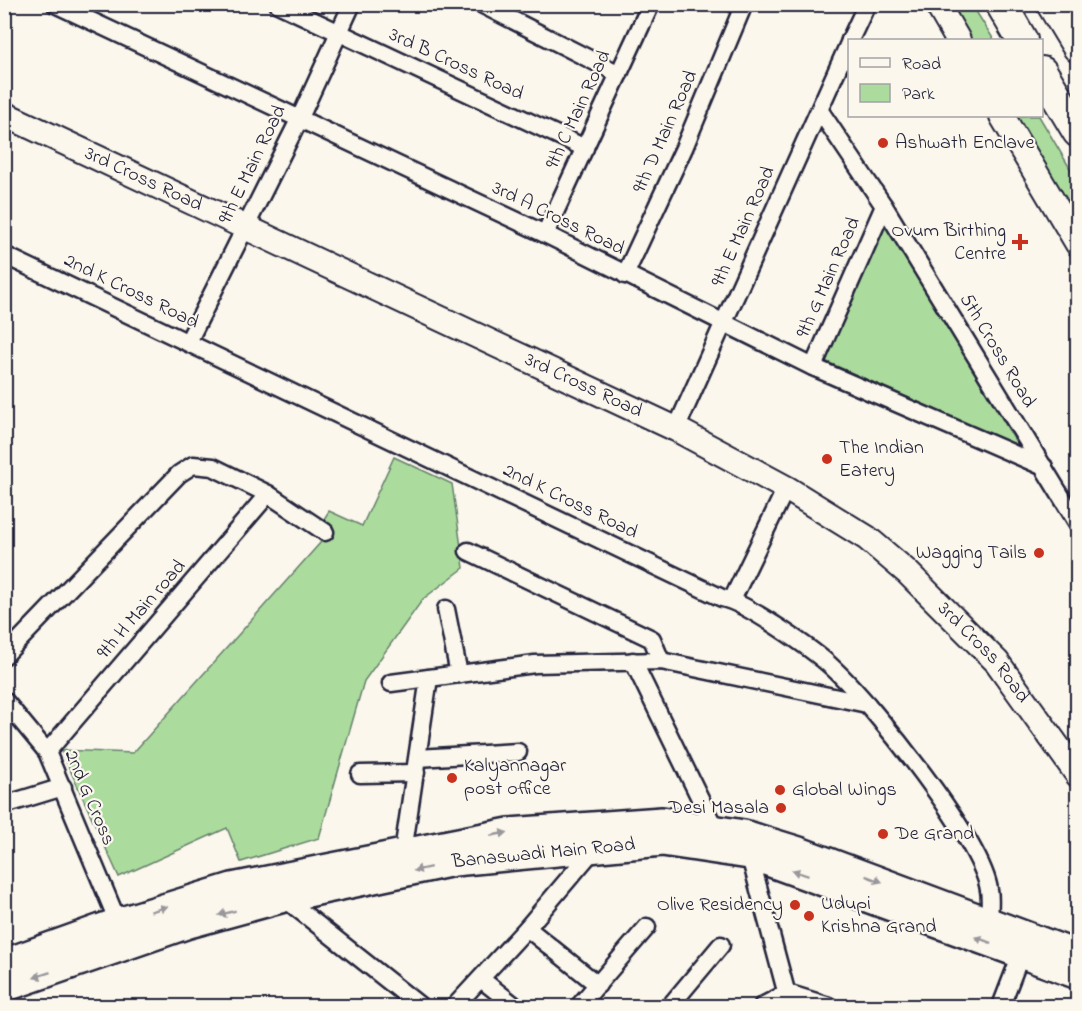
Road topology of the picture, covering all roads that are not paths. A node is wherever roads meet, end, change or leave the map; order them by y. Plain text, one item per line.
1 (55, 4) edge
2 (278, 4) edge
3 (352, 4) edge
4 (481, 4) edge
5 (651, 4) edge
6 (867, 4) edge
7 (937, 4) edge
8 (1001, 4) edge
9 (1052, 4) edge
10 (740, 7) edge
11 (338, 33) junction
12 (851, 39) edge
13 (957, 39) edge
14 (1021, 39) edge
15 (848, 46) edge
16 (1077, 47) edge
17 (619, 74) junction
18 (1043, 75) edge
19 (820, 111) junction
20 (4, 114) edge
21 (1003, 117) edge
22 (299, 120) junction
23 (1077, 132) edge
24 (585, 148) junction
25 (884, 206) junction
26 (246, 227) junction
27 (545, 234) junction
28 (1077, 244) edge
29 (6, 259) edge
30 (625, 275) junction
31 (724, 323) junction
32 (188, 342) junction
33 (813, 367) junction
34 (676, 429) junction
35 (1044, 467) junction
36 (786, 488) junction
37 (268, 494) junction
38 (1077, 524) edge
39 (325, 532) dead end
40 (468, 551) dead end
41 (732, 600) junction
42 (446, 609) dead end
43 (4, 656) edge
44 (633, 661) junction
45 (661, 661) junction
46 (459, 674) junction
47 (429, 678) junction
48 (391, 683) dead end
49 (4, 700) edge
50 (867, 705) junction
51 (47, 752) junction
52 (518, 752) dead end
53 (417, 766) junction
54 (360, 774) dead end
55 (1077, 776) edge
56 (63, 787) junction
57 (4, 805) edge
58 (714, 827) junction
59 (747, 844) junction
60 (593, 850) junction
61 (403, 852) junction
62 (281, 888) junction
63 (118, 922) junction
64 (988, 922) junction
65 (647, 927) dead end
66 (527, 928) junction
67 (721, 945) dead end
68 (1021, 954) junction
69 (1077, 955) edge
70 (4, 963) edge
71 (1077, 975) edge
72 (482, 979) junction
73 (598, 985) junction
74 (4, 988) edge
75 (789, 1000) edge
76 (400, 1001) edge
77 (420, 1006) edge
78 (455, 1006) edge
79 (515, 1006) edge
80 (579, 1006) edge
81 (670, 1006) edge
82 (762, 1006) edge
83 (829, 1006) edge
84 (1001, 1006) edge

1 - 22 street, 3rd A Cross Road
2 - 11 street, 3rd B Cross Road
3 - 11 street, 9th E Main Road
4 - 17 street
5 - 17 street, 9th C Main Road
6 - 12 street, 9th E Main Road
7 - 13 street
8 - 14 highway
9 - 16 highway
10 - 30 street, 9th D Main Road
11 - 22 street, 9th E Main Road
11 - 24 street, 3rd B Cross Road
15 - 19 street, 9th E Main Road
17 - 24 street, 9th C Main Road
18 - 23 highway
19 - 25 street, 5th Cross Road
19 - 31 street, 9th E Main Road
20 - 26 street, 3rd Cross Road
21 - 28 street
22 - 26 street, 9th E Main Road
22 - 27 street, 3rd A Cross Road
24 - 27 street, 9th C Main Road
25 - 33 street, 9th G Main Road
25 - 35 street, 5th Cross Road
26 - 32 street, 9th E Main Road
26 - 34 street, 3rd Cross Road
27 - 30 street, 3rd A Cross Road
29 - 32 street, 2nd K Cross Road
30 - 31 street, 3rd A Cross Road
31 - 33 street, 3rd A Cross Road
31 - 34 street, 9th E Main Road
32 - 41 street, 2nd K Cross Road
33 - 35 street, 3rd A Cross Road
34 - 36 street, 3rd Cross Road
35 - 38 street, 5th Cross Road
36 - 41 street
36 - 55 street, 3rd Cross Road
37 - 39 street
37 - 43 street
37 - 51 street, 9th H Main road
40 - 45 street
41 - 50 street, 2nd K Cross Road
42 - 46 street
44 - 45 street
44 - 46 street
44 - 58 street
45 - 50 street
46 - 47 street
47 - 48 street
47 - 53 street
49 - 51 street, 2nd G Cross
50 - 64 street, 2nd K Cross Road
51 - 56 street, 2nd G Cross
52 - 53 street
53 - 54 street
53 - 61 street
56 - 57 street
56 - 63 street, 2nd G Cross
58 - 59 main road, Banaswadi Main Road
61 -> 58 main road, Banaswadi Main Road
59 - 60 main road, Banaswadi Main Road
59 -> 64 main road, Banaswadi Main Road
68 -> 59 main road, Banaswadi Main Road
59 - 75 street
60 -> 62 main road, Banaswadi Main Road
60 - 66 street
61 - 62 main road, Banaswadi Main Road
63 -> 62 main road, Banaswadi Main Road
62 -> 74 main road, Banaswadi Main Road
62 - 76 street
63 - 70 main road, Banaswadi Main Road
64 - 69 main road, Banaswadi Main Road
65 - 73 street
66 - 72 street
66 - 73 street
67 - 81 street
68 - 71 main road, Banaswadi Main Road
68 - 84 street
72 - 78 street
72 - 79 street
73 - 80 street
75 - 82 street
75 - 83 street
76 - 77 street

